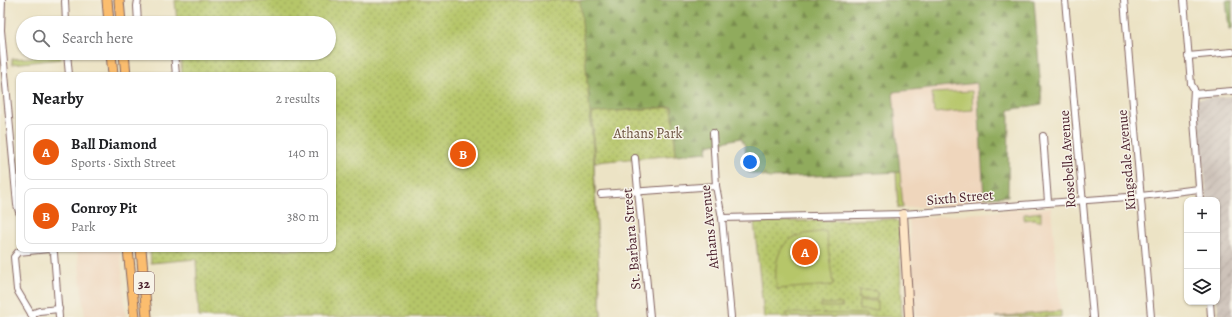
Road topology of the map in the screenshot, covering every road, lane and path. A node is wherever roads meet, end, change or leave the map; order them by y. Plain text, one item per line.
1 (2, 0) edge
2 (65, 0) edge
3 (107, 0) edge
4 (119, 0) edge
5 (138, 0) edge
6 (1065, 0) edge
7 (1124, 0) edge
8 (1184, 0) edge
9 (66, 16) edge
10 (108, 16) edge
11 (120, 16) edge
12 (138, 16) edge
13 (1232, 52) edge
14 (1188, 56) junction
15 (68, 60) edge
16 (112, 60) edge
17 (125, 60) edge
18 (175, 60) edge
19 (69, 72) edge
20 (113, 72) edge
21 (126, 72) edge
22 (176, 72) edge
23 (1191, 84) junction
24 (1232, 92) edge
25 (1194, 94) junction
26 (1193, 107) junction
27 (713, 134) dead end
28 (1043, 136) dead end
29 (16, 155) edge
30 (635, 158) dead end
31 (716, 186) junction
32 (1199, 189) junction
33 (638, 191) junction
34 (601, 194) dead end
35 (1141, 196) junction
36 (1200, 197) edge
37 (1082, 200) junction
38 (1048, 202) junction
39 (903, 214) junction
40 (722, 218) junction
41 (18, 252) edge
42 (53, 252) edge
43 (128, 252) edge
44 (141, 252) edge
45 (1210, 305) edge
46 (59, 309) junction
47 (134, 315) edge
48 (32, 316) edge
49 (59, 317) edge
50 (147, 317) edge
51 (650, 317) edge
52 (730, 317) edge
53 (909, 317) edge
54 (1093, 317) edge
55 (1151, 317) edge
56 (1211, 317) edge

1 - 29 street
2 - 9 street
3 - 10 main road
4 - 11 main road
5 - 12 street
6 - 37 street, Rosebella Avenue
7 - 35 street, Kingsdale Avenue
8 - 14 street
13 - 14 street
14 - 23 street
15 - 19 street
16 - 20 main road
17 - 21 main road
18 - 22 street
23 - 25 street
23 - 26 street
24 - 25 street
25 - 26 street
26 - 32 street
27 - 31 street, Athans Avenue
28 - 38 street
30 - 33 street, St. Barbara Street
31 - 33 street
31 - 40 street, Athans Avenue
32 - 35 street, Sixth Street
32 - 36 street
33 - 34 street
33 - 51 street, St. Barbara Street
35 - 37 street, Sixth Street
35 - 55 street, Kingsdale Avenue
37 - 38 street, Sixth Street
37 - 54 street, Rosebella Avenue
38 - 39 street, Sixth Street
39 - 40 street, Sixth Street
39 - 53 street
40 - 52 street, Athans Avenue
41 - 48 street
42 - 46 street
43 - 47 main road, 32
44 - 50 main road, 32
45 - 56 street
46 - 48 street
46 - 49 street

